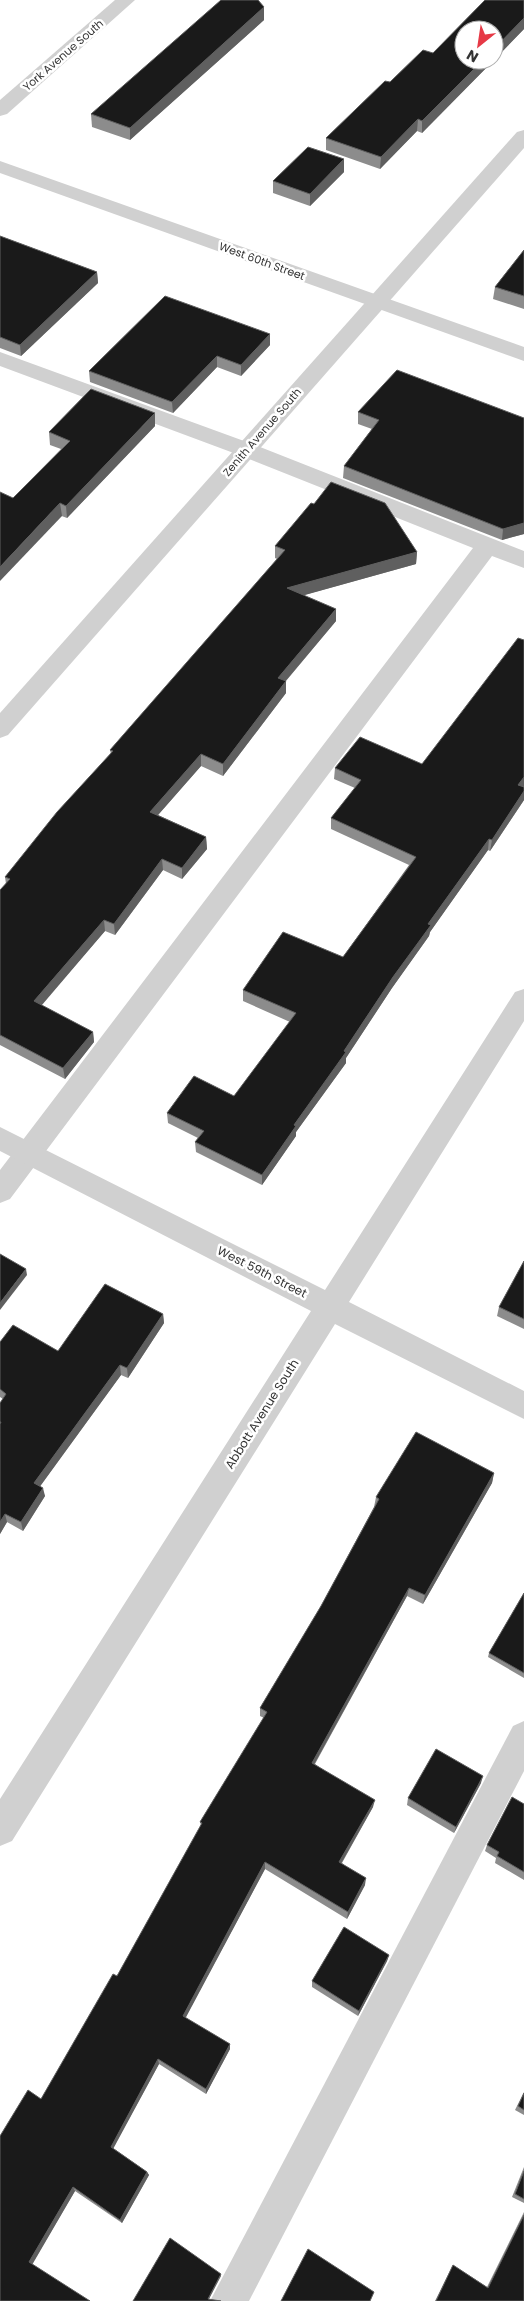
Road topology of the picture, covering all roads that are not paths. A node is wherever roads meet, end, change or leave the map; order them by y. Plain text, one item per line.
1 (126, 0) edge
2 (0, 110) edge
3 (524, 136) edge
4 (0, 167) edge
5 (378, 302) junction
6 (524, 354) edge
7 (0, 359) edge
8 (247, 450) junction
9 (487, 546) junction
10 (524, 560) edge
11 (0, 729) edge
12 (524, 999) edge
13 (0, 1138) edge
14 (29, 1153) junction
15 (0, 1191) edge
16 (330, 1306) junction
17 (524, 1406) edge
18 (524, 1737) edge
19 (0, 1829) edge
20 (229, 2301) edge

1 - 2 street, York Avenue South
3 - 5 street, Zenith Avenue South
4 - 5 street, West 60th Street
5 - 6 street, West 60th Street
5 - 8 street, Zenith Avenue South
7 - 8 street
8 - 9 street
8 - 11 street, Zenith Avenue South
9 - 10 street
9 - 14 street
12 - 16 street, Abbott Avenue South
13 - 14 street, West 59th Street
14 - 15 street
14 - 16 street, West 59th Street
16 - 17 street, West 59th Street
16 - 19 street, Abbott Avenue South
18 - 20 street

